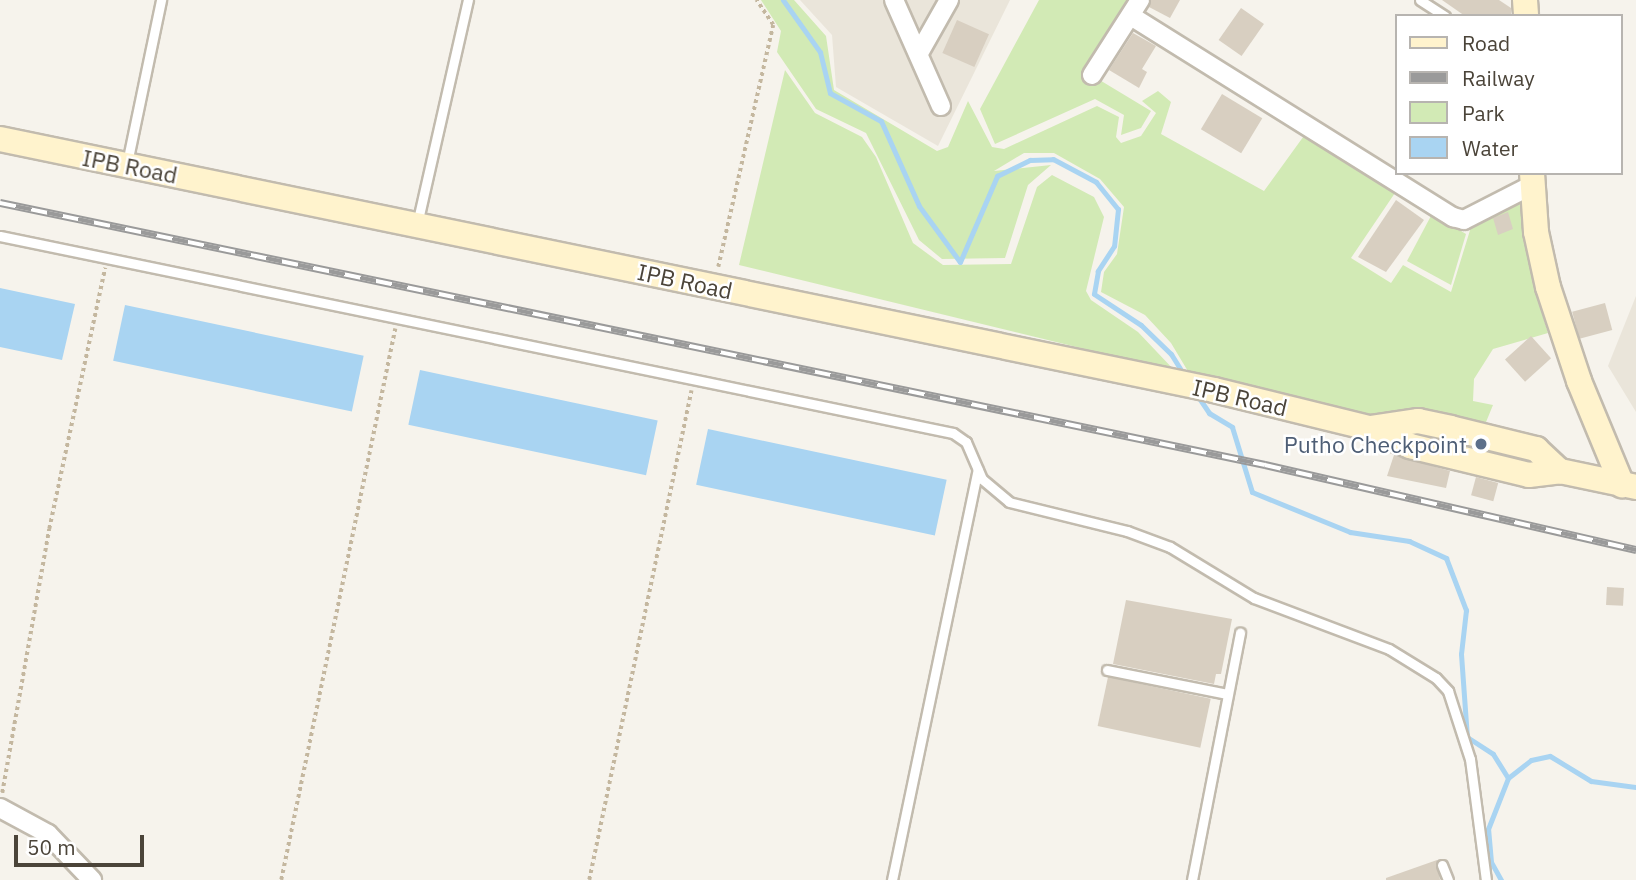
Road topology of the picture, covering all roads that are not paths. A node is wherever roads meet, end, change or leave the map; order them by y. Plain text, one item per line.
1 (161, 0) edge
2 (468, 0) edge
3 (894, 0) edge
4 (949, 0) edge
5 (1420, 0) edge
6 (1136, 8) edge
7 (1442, 14) edge
8 (919, 53) junction
9 (1092, 75) dead end
10 (941, 106) dead end
11 (0, 139) edge
12 (126, 165) junction
13 (1532, 179) edge
14 (416, 224) junction
15 (0, 236) edge
16 (978, 468) junction
17 (1629, 486) edge
18 (1240, 633) dead end
19 (1107, 670) dead end
20 (1227, 694) junction
21 (0, 807) edge
22 (1442, 865) dead end
23 (92, 880) edge
24 (892, 880) edge
25 (1192, 880) edge
26 (1448, 880) edge
27 (1486, 880) edge

1 - 12 lane
2 - 14 lane
3 - 8 street
4 - 8 street
5 - 7 lane
6 - 9 street
6 - 13 street
8 - 10 street
11 - 12 street, IPB Road
12 - 14 street, IPB Road
13 - 17 street
14 - 17 street, IPB Road
15 - 16 lane
16 - 24 lane
16 - 27 lane
18 - 20 lane
19 - 20 lane
20 - 25 lane
21 - 23 street
22 - 26 lane

